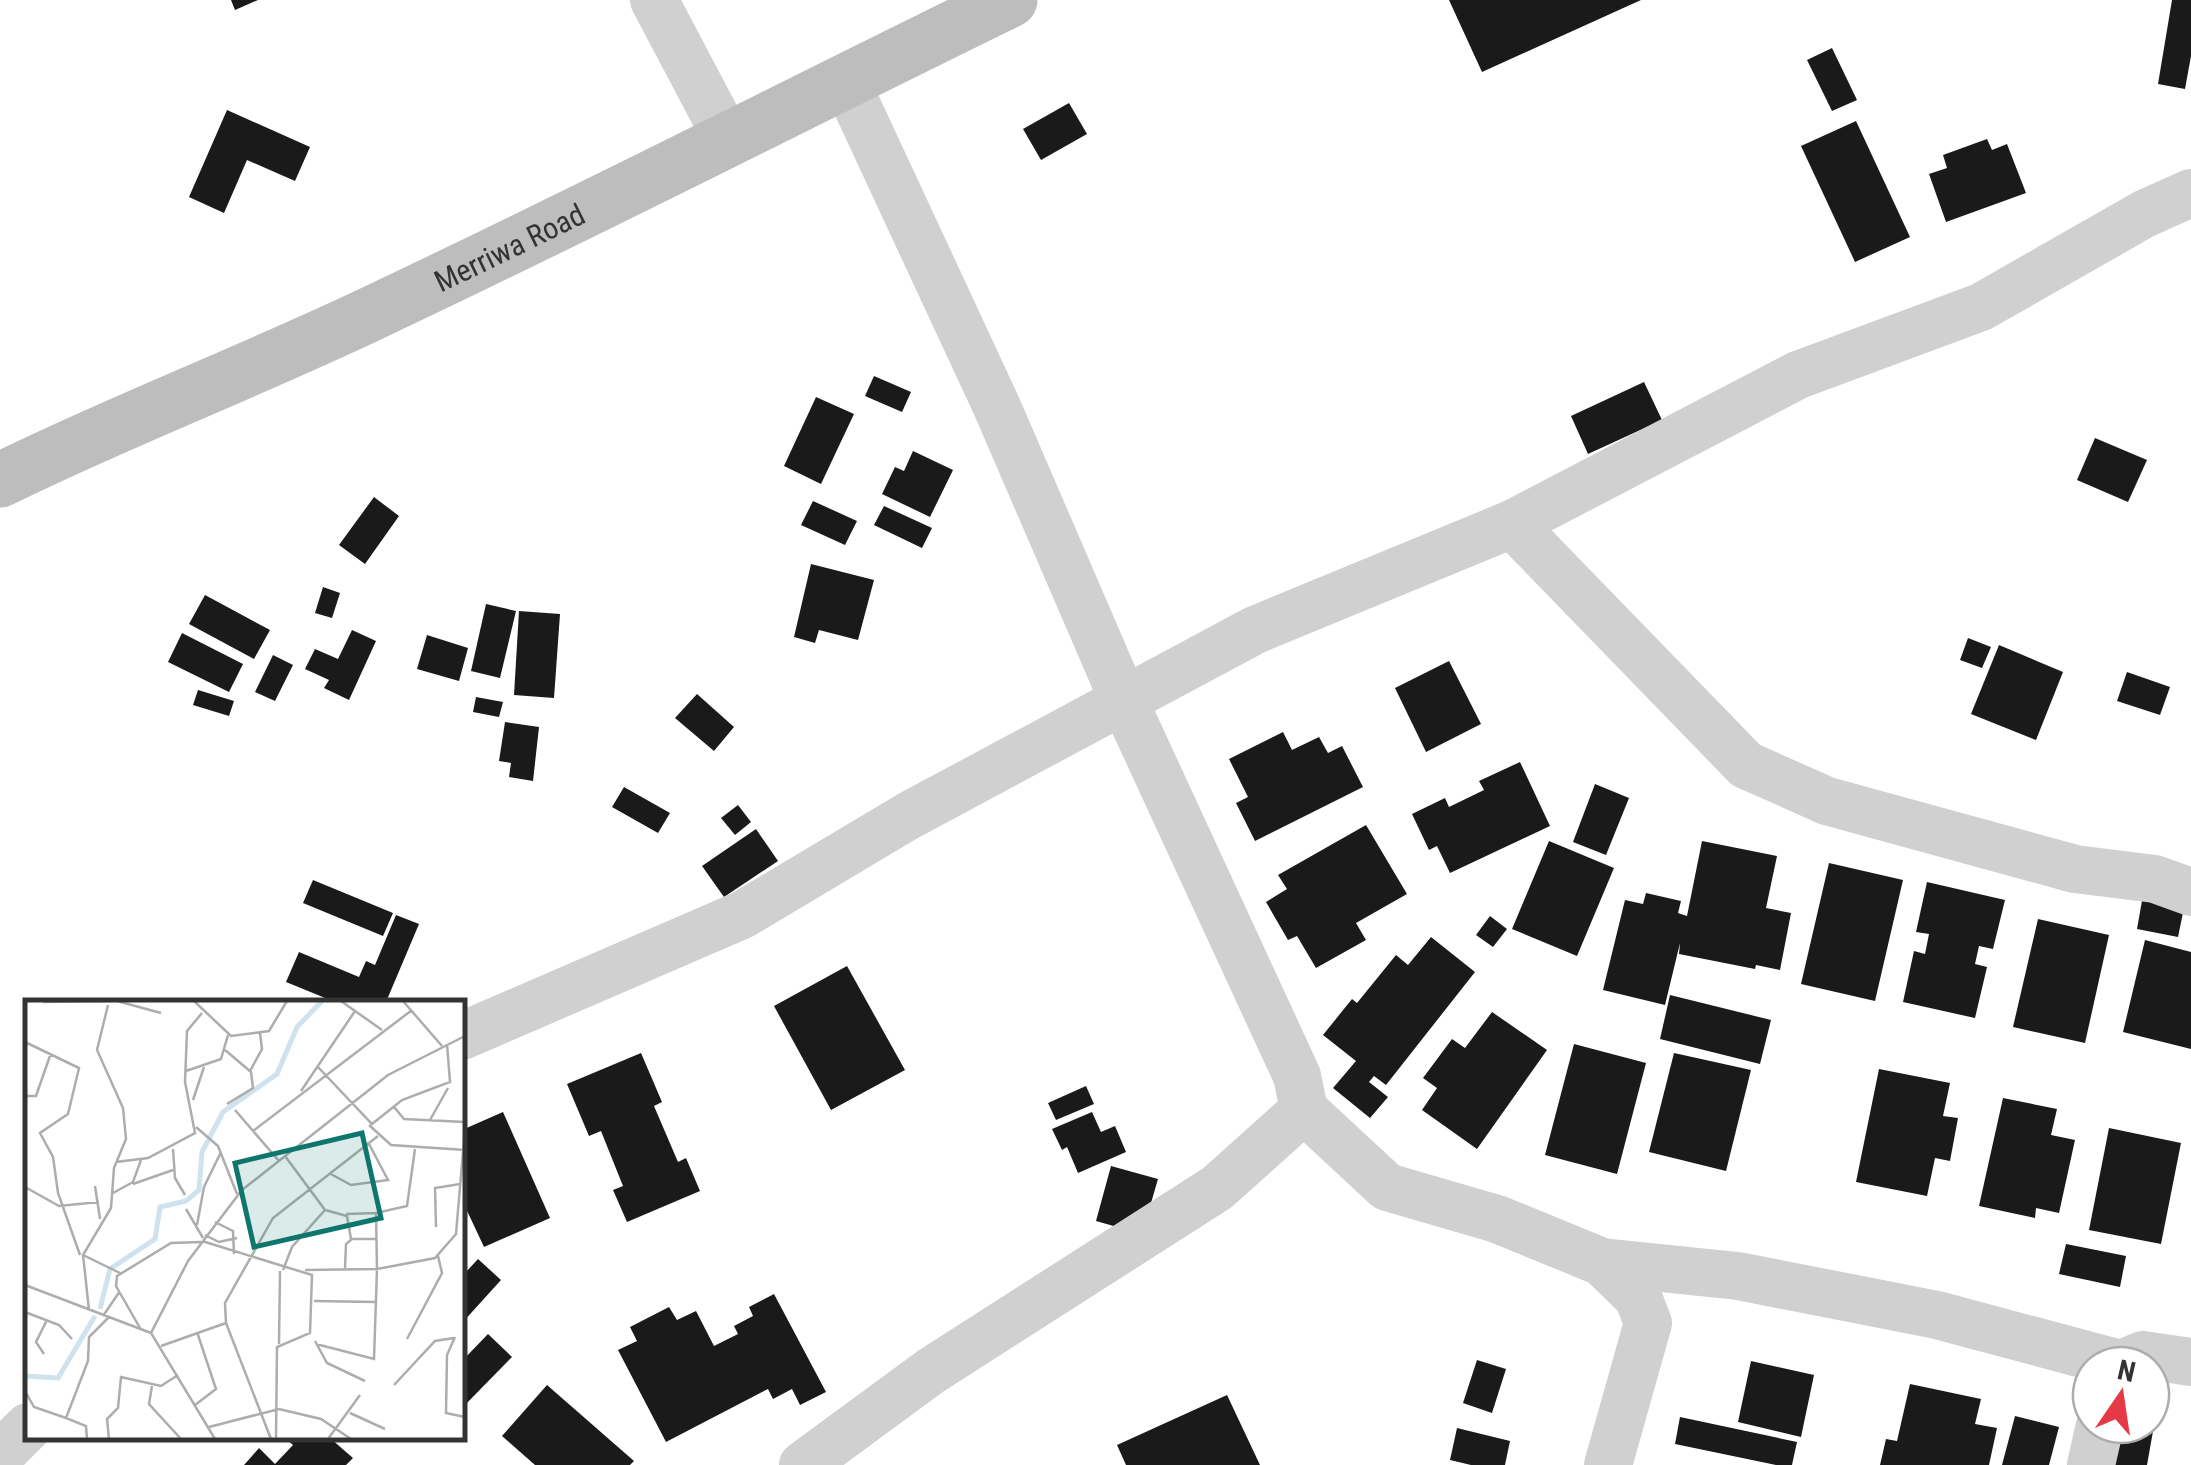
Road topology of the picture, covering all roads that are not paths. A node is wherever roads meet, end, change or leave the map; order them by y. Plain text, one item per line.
1 (654, 0) edge
2 (1010, 0) edge
3 (845, 80) junction
4 (729, 142) junction
5 (2191, 193) edge
6 (0, 480) edge
7 (1512, 524) junction
8 (1123, 700) junction
9 (2191, 892) edge
10 (465, 1035) edge
11 (1304, 1110) junction
12 (1602, 1262) junction
13 (2071, 1351) edge
14 (25, 1430) edge
15 (0, 1455) edge
16 (803, 1465) edge
17 (1608, 1465) edge

1 - 4 street
2 - 3 street, Merriwa Road
3 - 4 street, Merriwa Road
3 - 8 street
4 - 6 street, Merriwa Road
5 - 7 street
7 - 8 street
7 - 9 street
8 - 10 street
8 - 11 street
11 - 12 street
11 - 16 street
12 - 13 street
12 - 17 street
14 - 15 street

